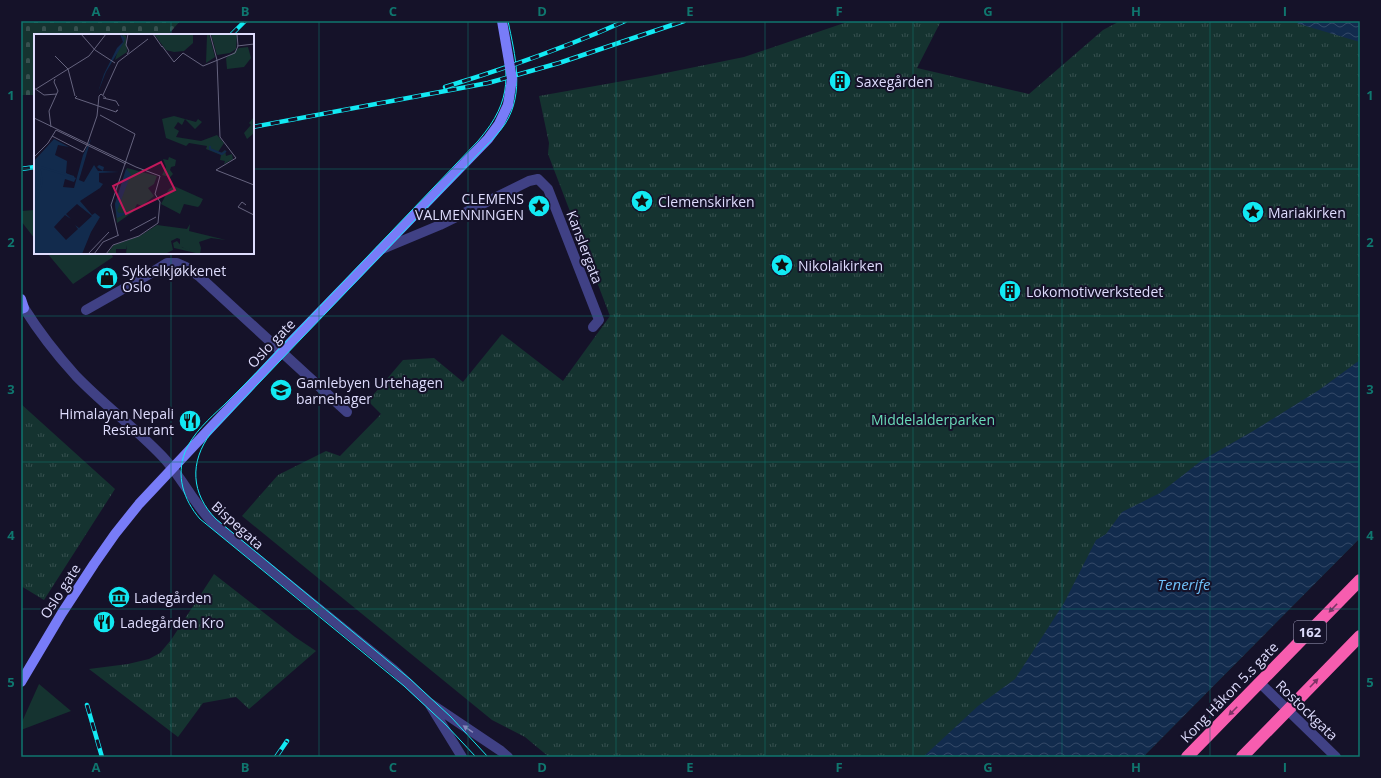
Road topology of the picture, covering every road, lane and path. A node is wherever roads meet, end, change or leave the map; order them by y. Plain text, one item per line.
1 (502, 21) edge
2 (380, 250) junction
3 (22, 305) edge
4 (86, 310) dead end
5 (593, 327) dead end
6 (281, 353) junction
7 (347, 412) dead end
8 (172, 467) junction
9 (1360, 580) edge
10 (1360, 636) edge
11 (21, 682) edge
12 (1260, 683) junction
13 (428, 702) junction
14 (1287, 710) junction
15 (462, 757) edge
16 (508, 757) edge
17 (1187, 757) edge
18 (1242, 757) edge
19 (1336, 757) edge

1 - 2 street, Oslo gate, bridge
2 - 5 street, Kanslergata
2 - 6 street, Oslo gate
3 - 8 street, Bispegata
4 - 6 street
6 - 7 street
6 - 8 street, Oslo gate
8 - 11 street, Oslo gate
8 - 13 street, Bispegata
9 -> 12 highway, Kong Håkon 5.s gate / 162
14 -> 10 highway, 162
12 - 14 street, Rostockgata
12 -> 17 highway, Kong Håkon 5.s gate / 162
13 - 15 street, Bispegata
16 -> 13 street, Bispegata
14 - 18 highway, 162
14 - 19 street, Rostockgata

